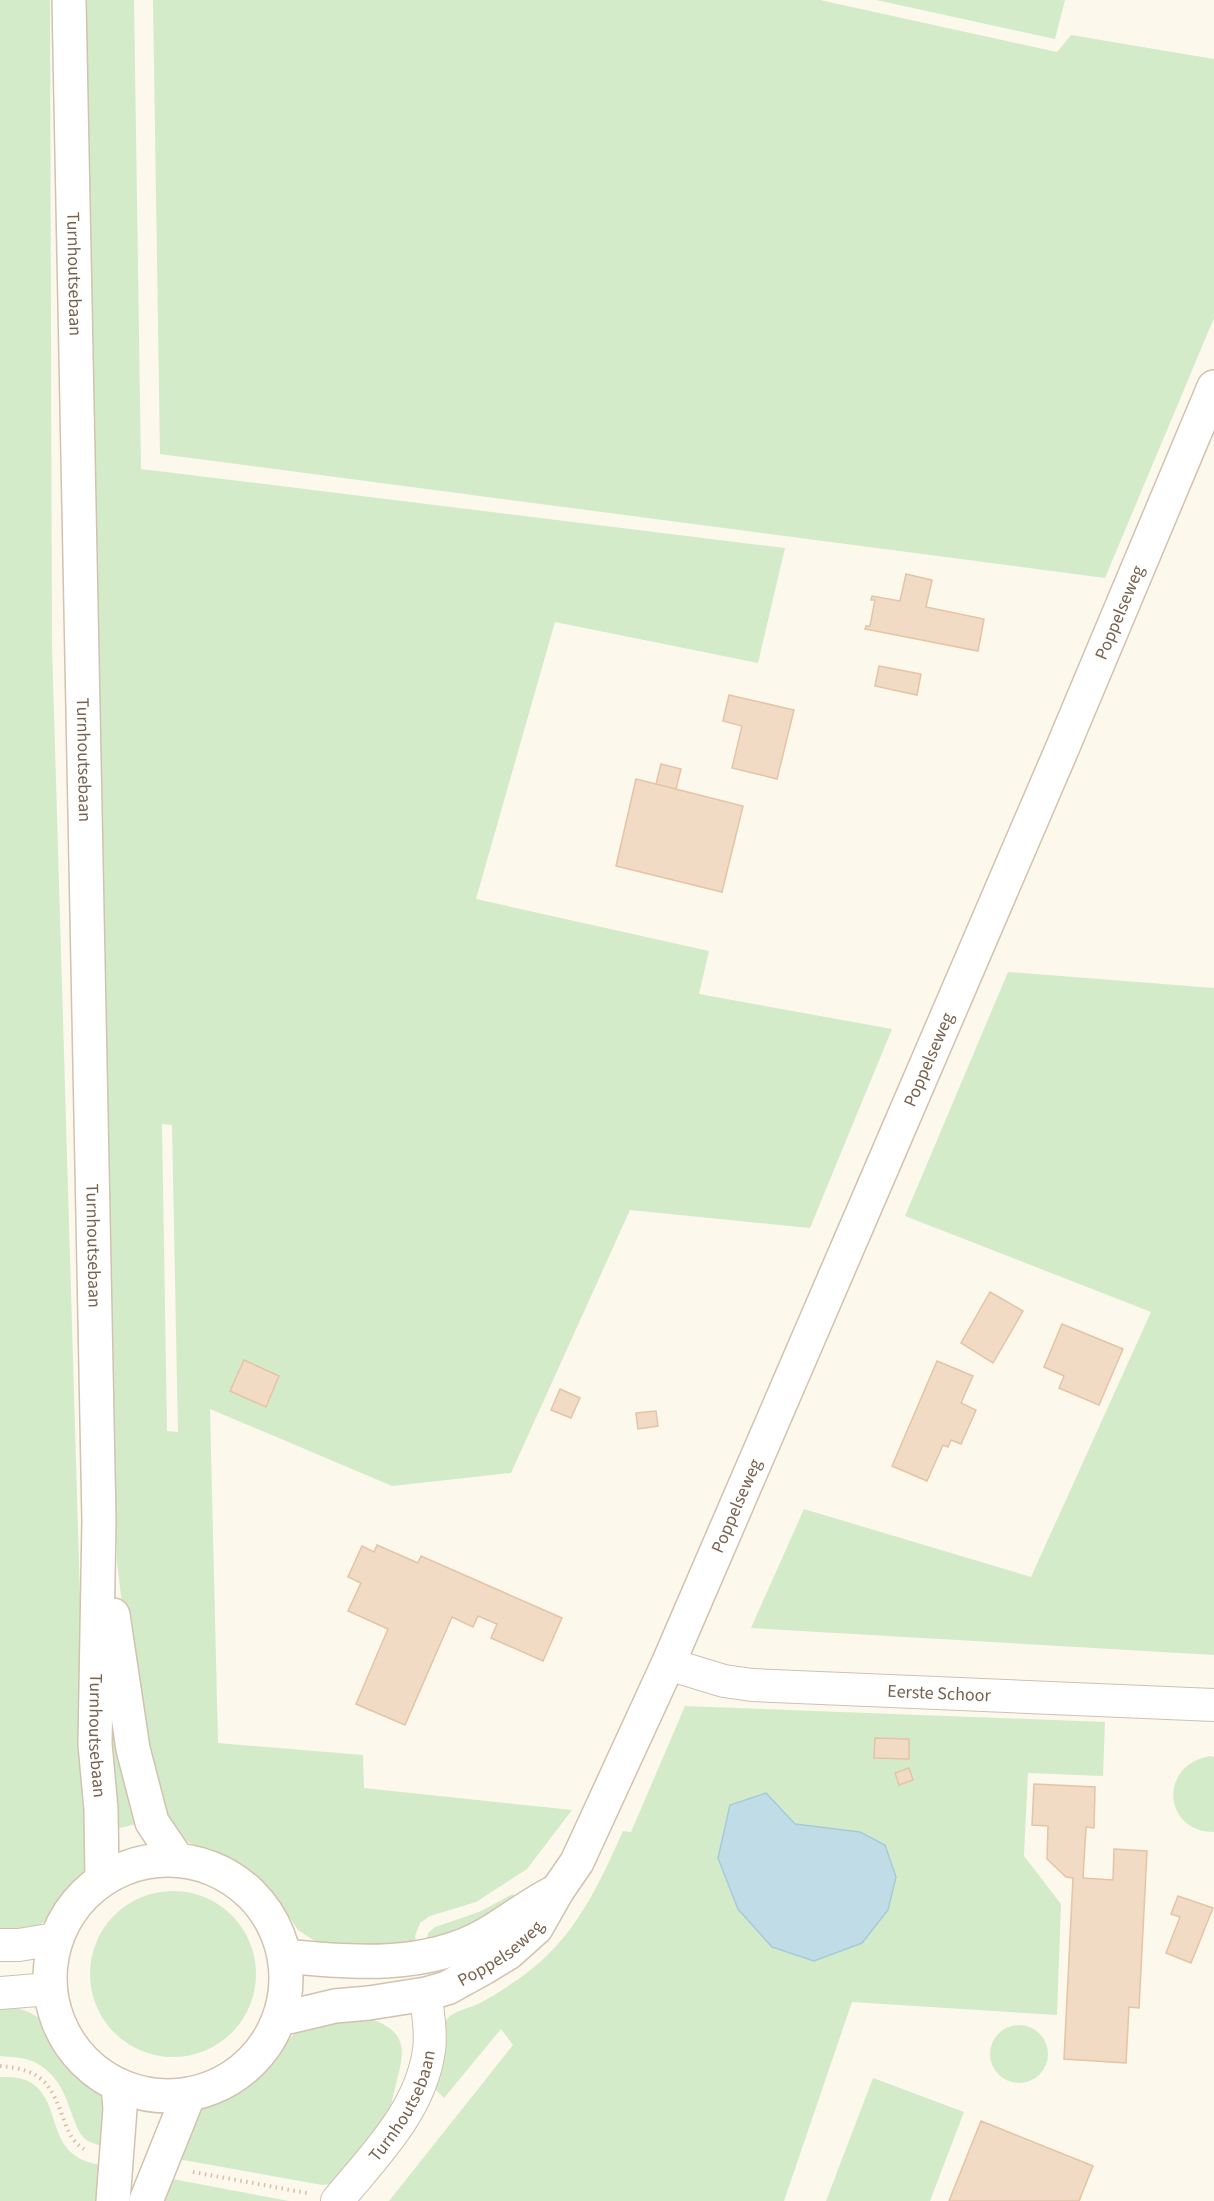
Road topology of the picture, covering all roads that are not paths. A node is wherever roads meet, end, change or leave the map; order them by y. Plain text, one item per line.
1 (69, 0) edge
2 (1214, 387) edge
3 (99, 1521) junction
4 (668, 1664) junction
5 (1214, 1705) edge
6 (177, 1858) junction
7 (102, 1878) junction
8 (557, 1890) junction
9 (55, 1939) junction
10 (0, 1945) edge
11 (285, 1956) junction
12 (50, 1989) junction
13 (0, 1993) edge
14 (426, 1994) junction
15 (280, 2019) junction
16 (118, 2085) junction
17 (189, 2094) junction
18 (113, 2201) edge
19 (146, 2201) edge
20 (337, 2201) edge

1 - 3 main road, Turnhoutsebaan
2 - 4 main road, Poppelseweg
3 - 6 main road, Turnhoutsebaan
3 - 7 main road, Turnhoutsebaan
4 - 5 street, Eerste Schoor
4 - 8 main road, Poppelseweg
6 - 7 main road
6 - 11 main road
7 - 9 main road
8 - 11 main road, Poppelseweg
8 - 14 main road, Poppelseweg
9 - 10 street
9 - 12 main road
11 - 15 main road
12 - 13 street
12 - 16 main road
14 - 15 main road, Poppelseweg
14 - 20 street, Turnhoutsebaan
15 - 17 main road
16 - 17 main road
16 - 18 main road
17 - 19 main road

